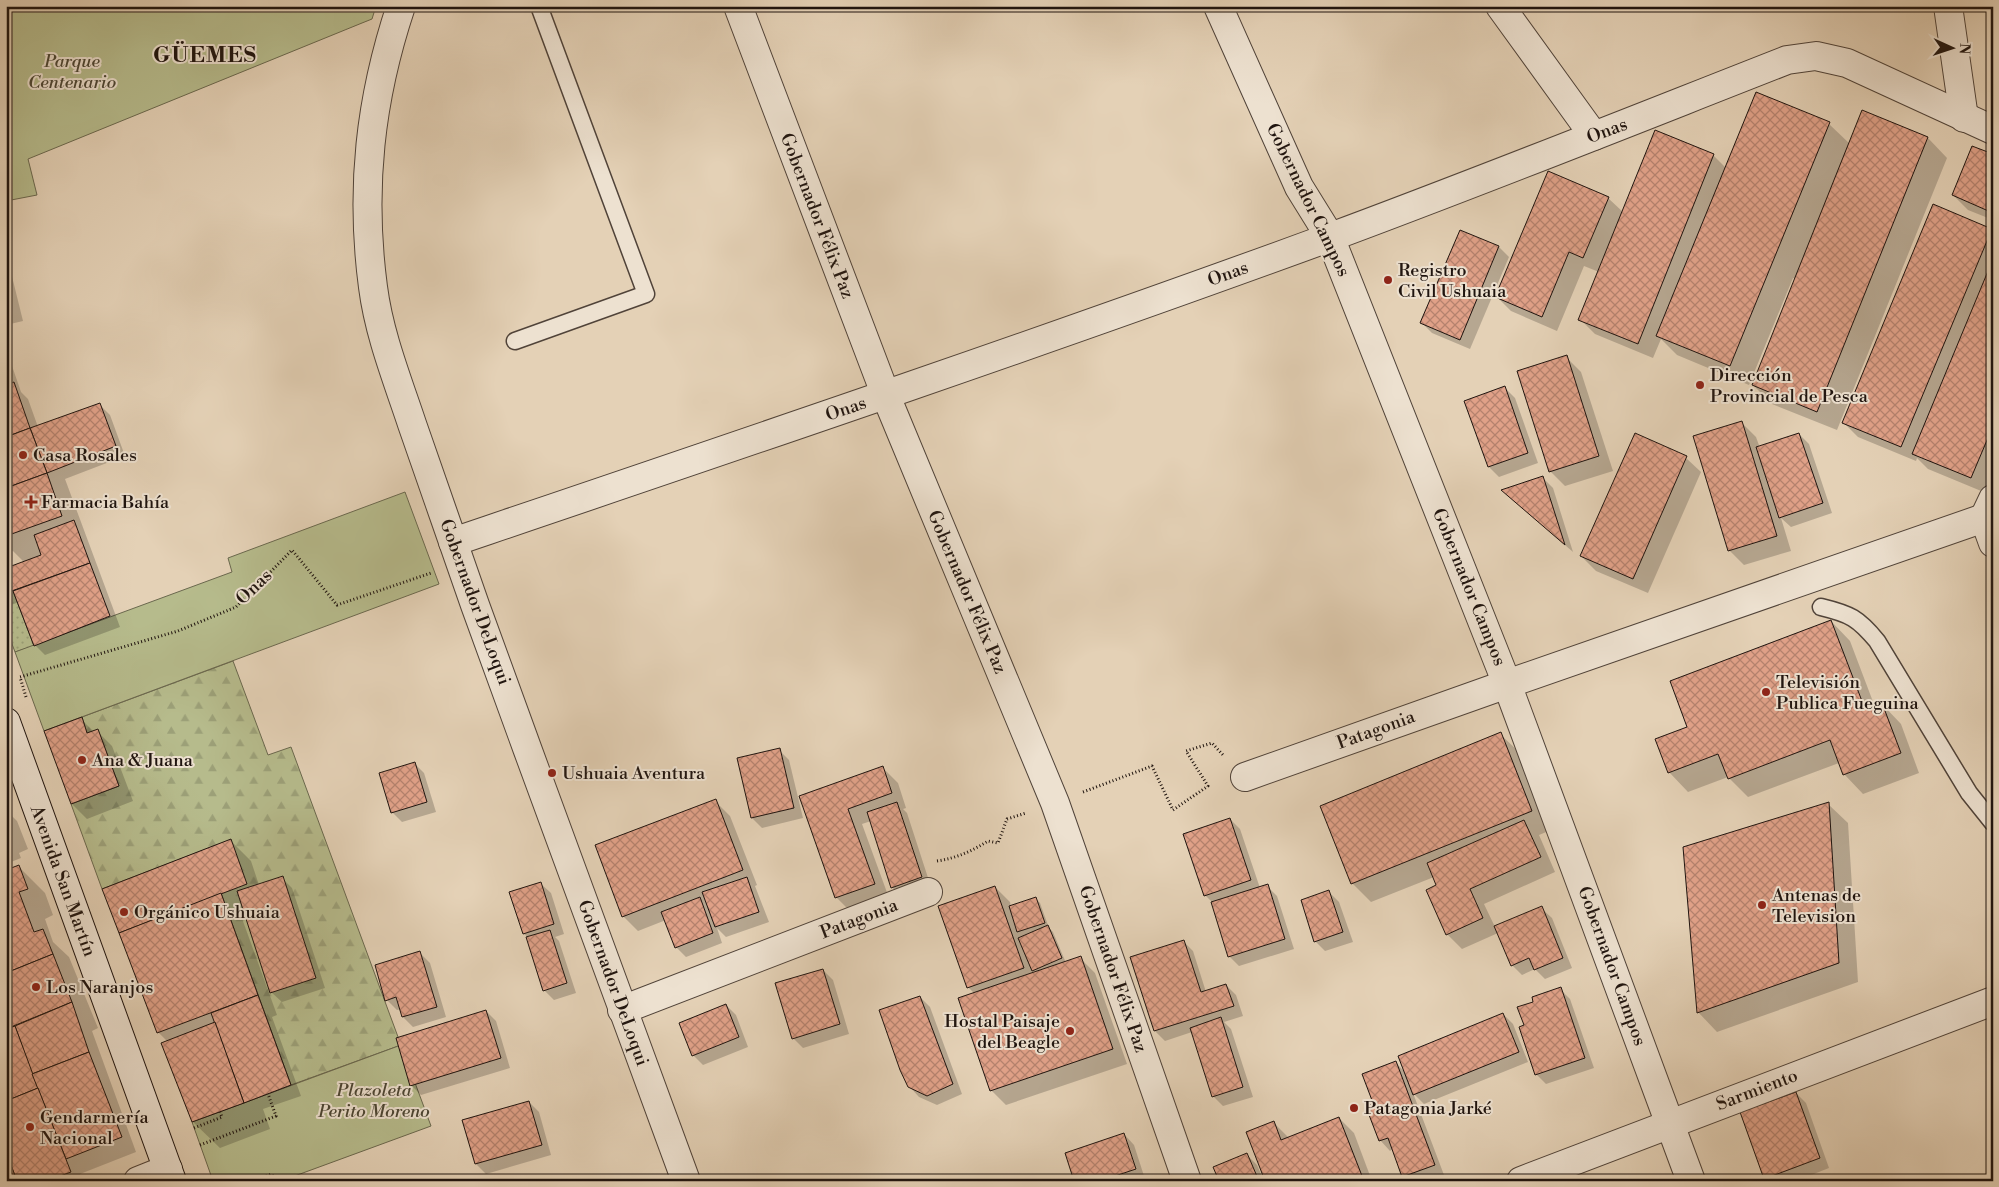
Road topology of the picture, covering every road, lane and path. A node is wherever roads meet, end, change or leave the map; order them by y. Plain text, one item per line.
1 (401, 6) edge
2 (539, 6) edge
3 (738, 6) edge
4 (1218, 6) edge
5 (1500, 6) edge
6 (1948, 6) edge
7 (1964, 118) junction
8 (1993, 130) edge
9 (1594, 136) junction
10 (1330, 237) junction
11 (515, 341) dead end
12 (886, 396) junction
13 (1990, 520) edge
14 (456, 553) junction
15 (1821, 607) dead end
16 (20, 677) dead end
17 (1507, 684) junction
18 (6, 722) edge
19 (1245, 777) joint
20 (1055, 803) junction
21 (1993, 823) edge
22 (928, 892) joint
23 (1993, 1001) edge
24 (622, 1010) junction
25 (268, 1094) dead end
26 (220, 1112) dead end
27 (1670, 1123) junction
28 (194, 1128) dead end
29 (200, 1145) dead end
30 (170, 1175) edge
31 (138, 1181) edge
32 (253, 1181) edge
33 (274, 1181) edge
34 (686, 1181) edge
35 (1187, 1181) edge
36 (1521, 1181) edge
37 (1691, 1181) edge

1 - 14 street, Gobernador DeLoqui
2 - 11 lane
3 - 12 street, Gobernador Félix Paz
4 - 10 street, Gobernador Campos
5 - 9 street
6 - 7 street
7 - 8 street, Onas
7 - 9 street, Onas
9 - 10 street, Onas
10 - 12 street, Onas
10 - 17 street, Gobernador Campos
12 - 14 street, Onas
12 - 20 street, Gobernador Félix Paz
13 - 17 street, Patagonia
14 - 16 path, Onas
14 - 24 street, Gobernador DeLoqui
15 - 21 lane
17 - 19 street, Patagonia
17 - 27 street, Gobernador Campos
18 - 30 street, Avenida San Martín
19 - 20 path
20 - 22 path
20 - 35 street, Gobernador Félix Paz
22 - 24 street, Patagonia
23 - 27 street, Sarmiento
24 - 34 street, Gobernador DeLoqui
25 - 29 path
26 - 28 path
27 - 36 street, Sarmiento
27 - 37 street, Gobernador Campos
30 - 31 street
32 - 33 path

